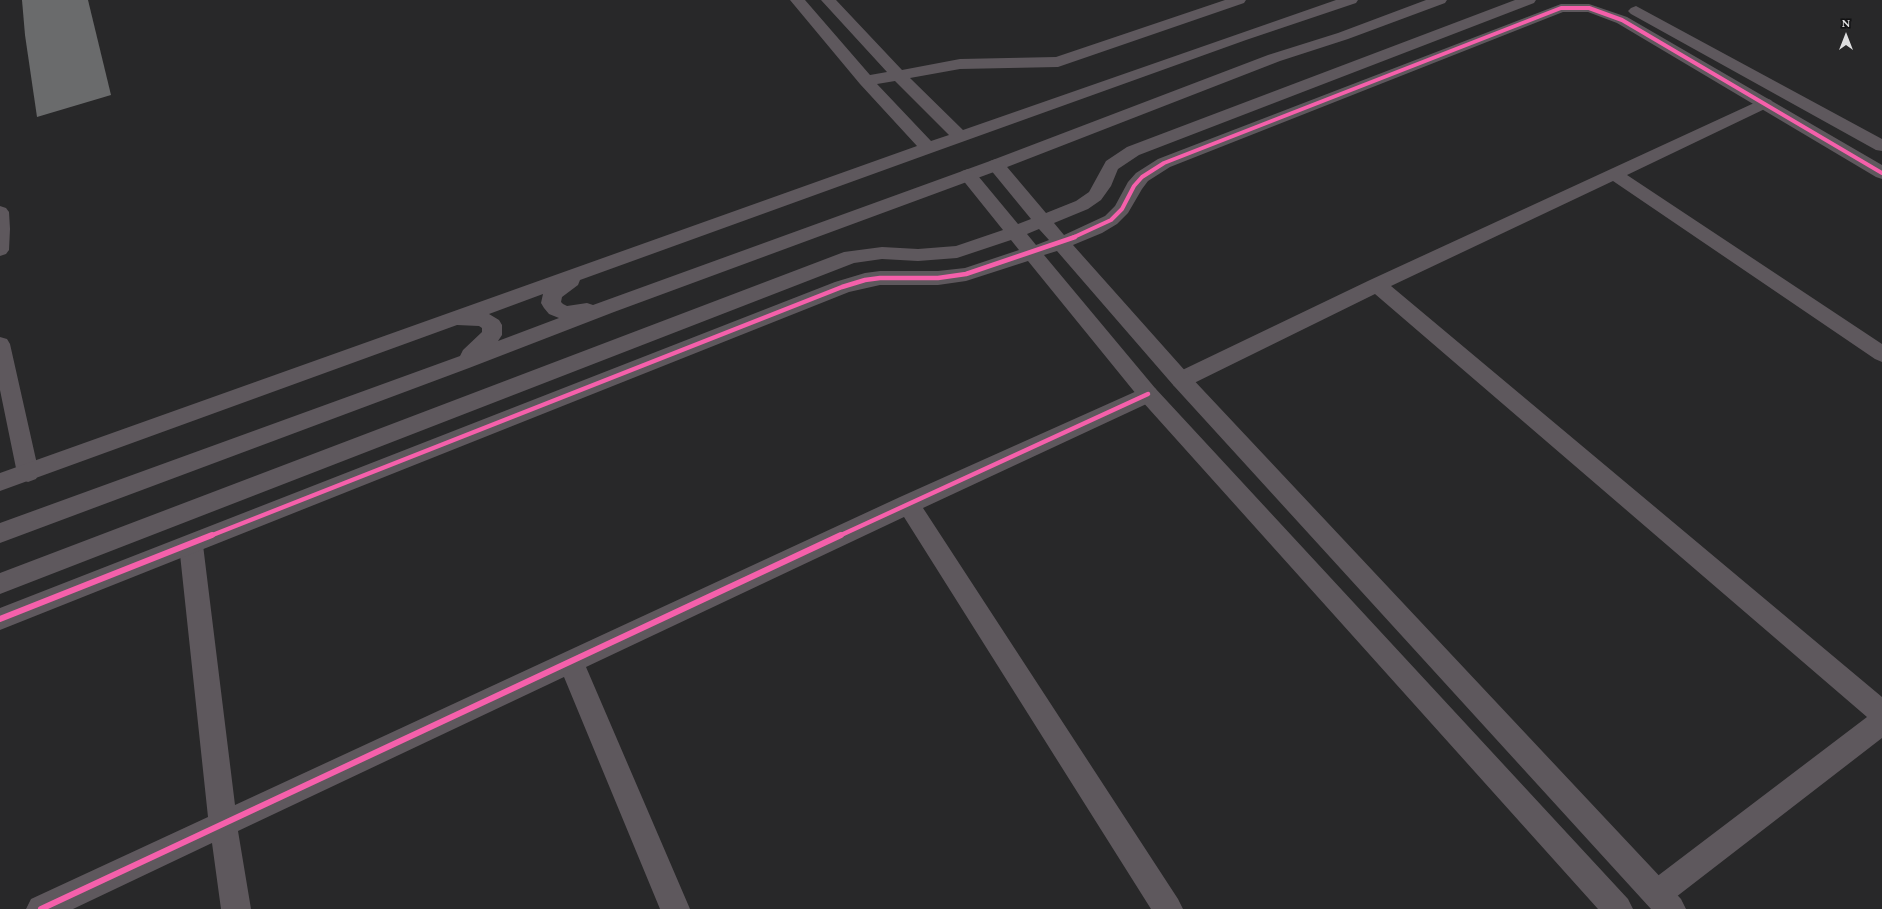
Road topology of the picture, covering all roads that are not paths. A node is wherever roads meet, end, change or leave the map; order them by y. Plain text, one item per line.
1 (1239, 0) edge
2 (1351, 0) edge
3 (1440, 0) edge
4 (1529, 0) edge
5 (835, 1) edge
6 (1616, 1) edge
7 (1588, 4) edge
8 (802, 5) edge
9 (1313, 25) junction
10 (1343, 36) junction
11 (1241, 37) junction
12 (1275, 47) junction
13 (1356, 66) junction
14 (898, 75) junction
15 (1376, 80) junction
16 (866, 81) junction
17 (1765, 103) junction
18 (960, 136) junction
19 (1882, 146) edge
20 (928, 148) junction
21 (996, 165) junction
22 (1882, 173) edge
23 (1614, 174) junction
24 (968, 175) junction
25 (0, 212) edge
26 (1044, 221) junction
27 (1015, 232) junction
28 (1061, 243) junction
29 (0, 250) edge
30 (1032, 253) junction
31 (581, 274) junction
32 (1377, 285) junction
33 (607, 307) junction
34 (450, 319) junction
35 (0, 344) edge
36 (1882, 354) edge
37 (462, 363) junction
38 (561, 368) junction
39 (1181, 380) junction
40 (575, 394) junction
41 (1148, 394) junction
42 (28, 473) junction
43 (0, 482) edge
44 (908, 504) junction
45 (0, 532) edge
46 (191, 545) junction
47 (0, 584) edge
48 (0, 619) edge
49 (571, 662) junction
50 (1882, 713) edge
51 (1882, 722) edge
52 (223, 824) junction
53 (1664, 901) edge
54 (41, 909) edge
55 (236, 909) edge
56 (675, 909) edge
57 (1168, 909) edge
58 (1618, 909) edge

1 - 14 street
2 - 9 street
3 - 10 street
4 - 13 street
5 - 8 street
5 - 14 street
6 - 19 street
7 - 15 street
7 - 17 street
8 - 16 street
9 - 10 street
9 - 11 street
10 - 12 street
11 - 12 street
11 - 18 street
12 - 21 street
13 - 15 street
13 - 26 street
14 - 16 street
14 - 18 street
15 - 28 street
16 - 20 street
17 - 22 street
17 - 23 street
18 - 20 street
20 - 31 street
21 - 24 street
21 - 26 street
23 - 32 street
23 - 36 street
24 - 27 street
24 - 33 street
25 - 29 lane
26 - 27 street
26 - 28 street
27 - 30 street
27 - 38 street
28 - 30 street
28 - 39 street
30 - 40 street
30 - 41 street
31 - 33 street
31 - 34 street
32 - 39 street
32 - 50 street
33 - 37 street
34 - 37 street
34 - 42 street
35 - 42 lane
37 - 45 street
38 - 40 street
38 - 47 street
39 - 53 street
40 - 46 street
41 - 44 street
41 - 58 street
42 - 43 street
44 - 49 street
44 - 57 street
46 - 48 street
46 - 52 street
49 - 52 street
49 - 56 street
51 - 53 street
52 - 54 street
52 - 55 street

